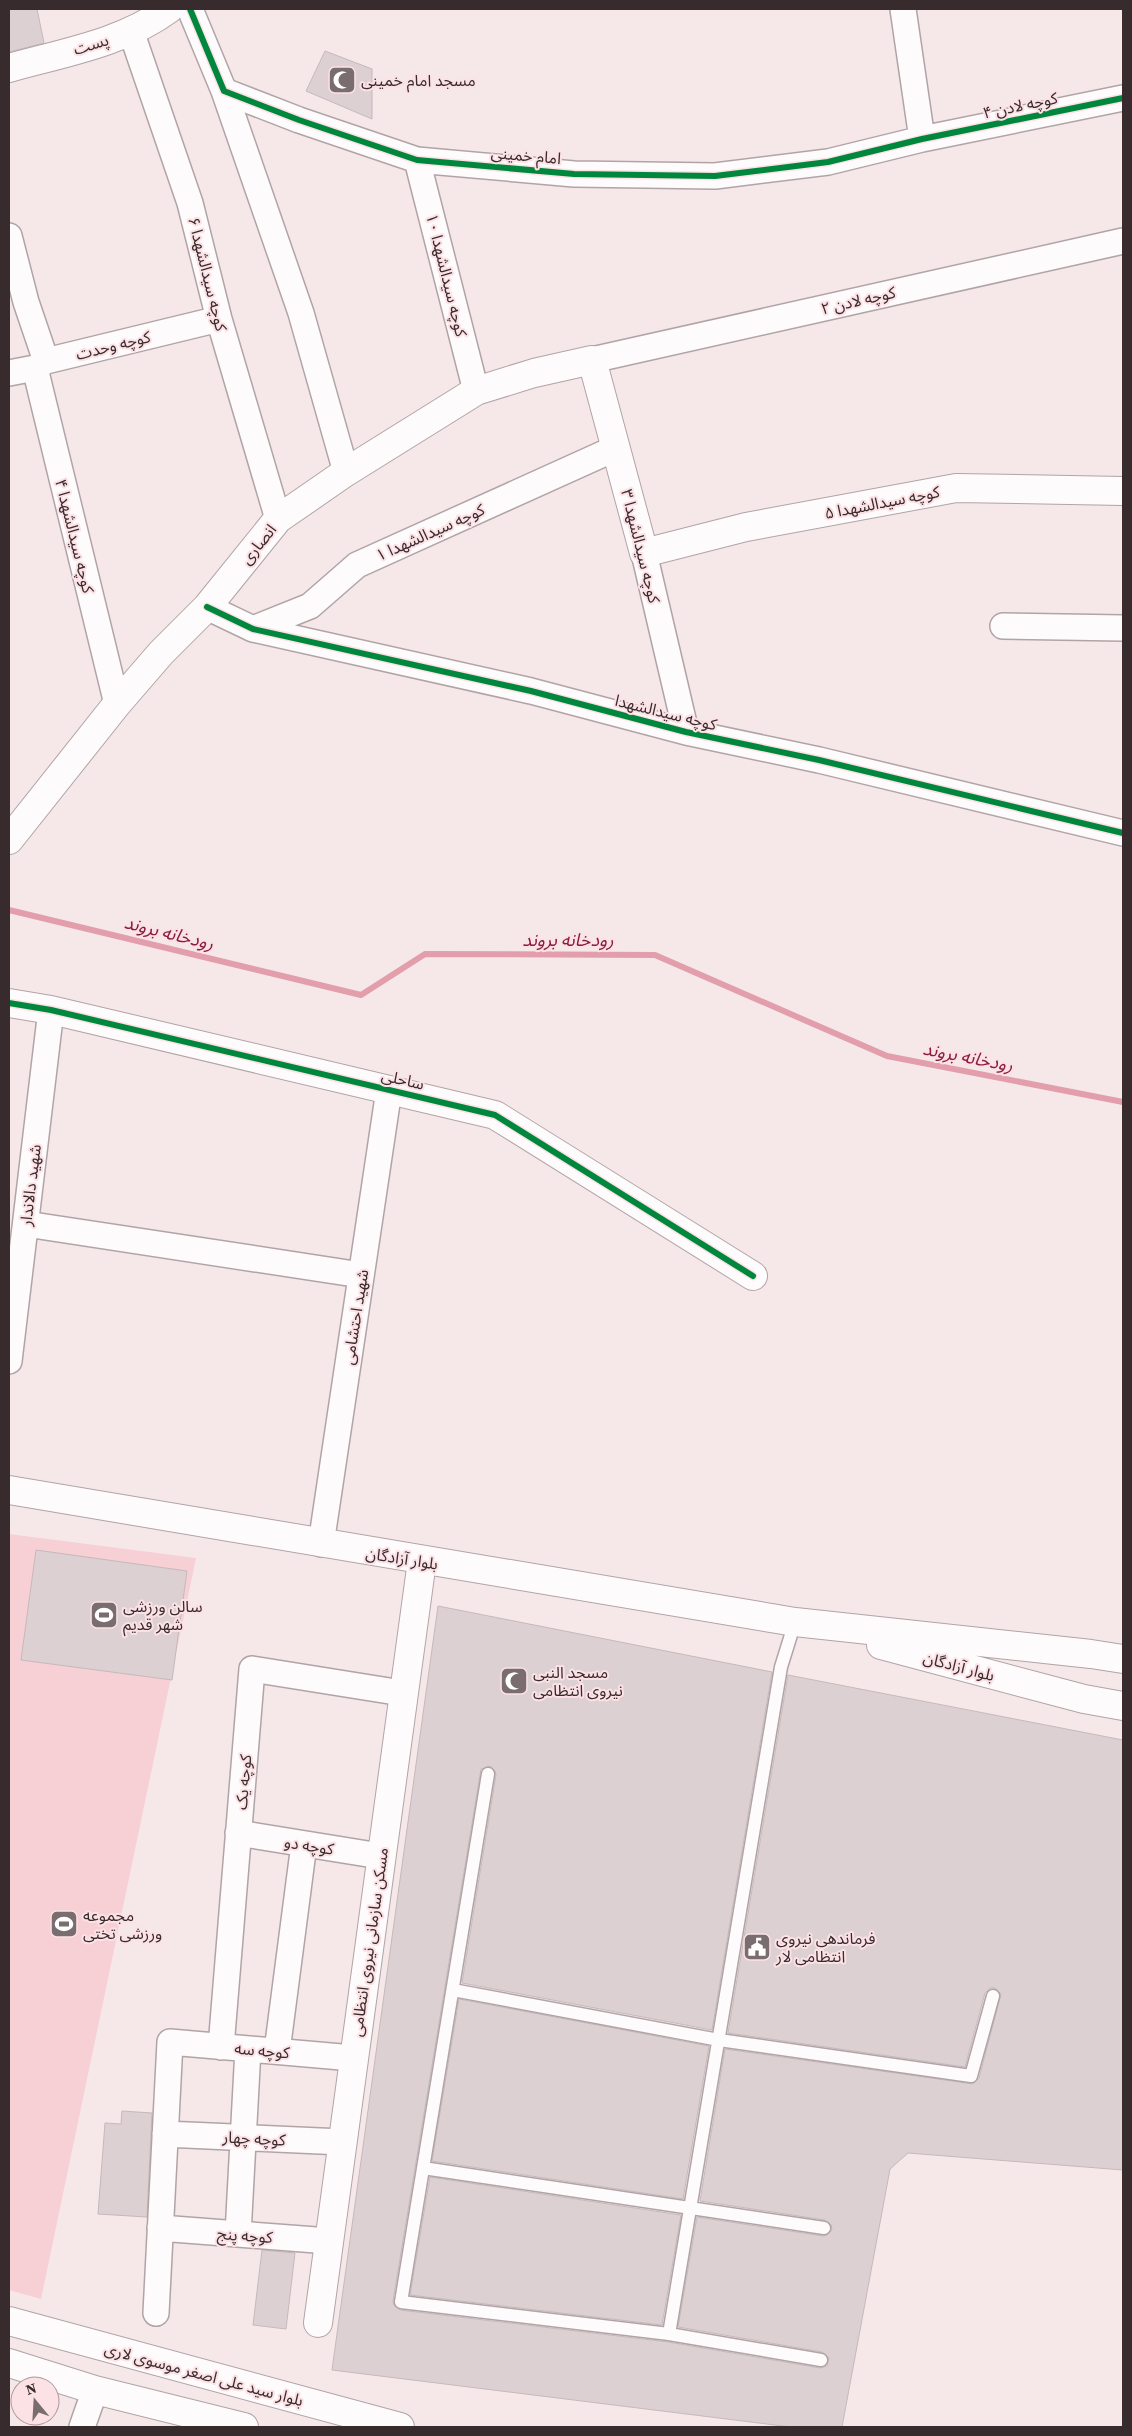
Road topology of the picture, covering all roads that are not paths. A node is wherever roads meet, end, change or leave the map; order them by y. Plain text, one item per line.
1 (169, 9) edge
2 (190, 9) edge
3 (903, 9) edge
4 (131, 31) junction
5 (9, 68) edge
6 (224, 91) junction
7 (1123, 98) edge
8 (922, 139) junction
9 (417, 160) junction
10 (9, 236) edge
11 (1123, 244) edge
12 (219, 319) junction
13 (592, 360) junction
14 (41, 365) junction
15 (9, 373) edge
16 (476, 391) junction
17 (616, 448) junction
18 (346, 472) junction
19 (1123, 491) edge
20 (278, 519) junction
21 (644, 554) junction
22 (207, 607) junction
23 (1003, 626) dead end
24 (1123, 628) edge
25 (253, 629) junction
26 (117, 704) junction
27 (686, 732) junction
28 (15, 828) edge
29 (1123, 833) edge
30 (9, 1002) edge
31 (51, 1010) junction
32 (389, 1090) junction
33 (26, 1224) junction
34 (362, 1275) junction
35 (753, 1276) dead end
36 (9, 1361) edge
37 (9, 1490) edge
38 (321, 1544) junction
39 (422, 1561) junction
40 (795, 1622) junction
41 (1123, 1659) edge
42 (402, 1693) junction
43 (1123, 1706) edge
44 (488, 1774) dead end
45 (238, 1833) junction
46 (304, 1844) junction
47 (380, 1856) junction
48 (453, 1990) junction
49 (994, 1996) dead end
50 (718, 2040) junction
51 (221, 2047) junction
52 (248, 2049) junction
53 (277, 2051) junction
54 (354, 2058) junction
55 (165, 2134) junction
56 (242, 2137) junction
57 (342, 2142) junction
58 (424, 2168) junction
59 (690, 2208) junction
60 (160, 2228) junction
61 (824, 2228) dead end
62 (238, 2234) junction
63 (329, 2241) junction
64 (156, 2313) dead end
65 (9, 2321) edge
66 (318, 2324) dead end
67 (669, 2334) junction
68 (821, 2360) dead end
69 (9, 2363) edge
70 (95, 2390) junction
71 (82, 2427) edge
72 (244, 2427) edge
73 (400, 2427) edge

1 - 4 main road, پست
2 - 6 street
3 - 8 street
4 - 5 main road, پست
4 - 12 street, کوچه سیدالشهدا ۶
6 - 9 street, امام خمینی
6 - 18 street
7 - 8 street, کوچه لادن ۴
8 - 9 street, امام خمینی
9 - 16 street, کوچه سیدالشهدا ۱۰
10 - 14 street, کوچه سیدالشهدا ۴
11 - 13 street, کوچه لادن ۲
12 - 14 street, کوچه وحدت
12 - 20 street, کوچه سیدالشهدا ۶
13 - 16 main road, انصاری
13 - 17 main road, کوچه سیدالشهدا ۳
14 - 15 street, کوچه وحدت
14 - 26 street, کوچه سیدالشهدا ۴
16 - 18 main road, انصاری
17 - 21 main road, کوچه سیدالشهدا ۳
17 - 25 street, کوچه سیدالشهدا ۱
18 - 20 main road, انصاری
19 - 21 main road, کوچه سیدالشهدا ۵
20 - 22 main road, انصاری
21 - 27 street, کوچه سیدالشهدا ۳
22 - 25 street, کوچه سیدالشهدا
22 - 26 main road, انصاری
23 - 24 street
25 - 27 street, کوچه سیدالشهدا
26 - 28 main road, انصاری
27 - 29 street, کوچه سیدالشهدا
30 - 31 main road, ساحلی
31 - 32 main road, ساحلی
31 - 33 street, شهید دالاندار
32 - 34 street, شهید احتشامی
32 - 35 main road, ساحلی
33 - 34 street
33 - 36 street, شهید دالاندار
34 - 38 street, شهید احتشامی
37 - 38 main road, بلوار آزادگان
38 - 39 main road, بلوار آزادگان
39 - 40 main road, بلوار آزادگان
39 - 42 main road, مسکن سازمانی نیروی انتظامی
40 - 41 main road, بلوار آزادگان
40 - 43 main road, بلوار آزادگان
40 - 50 lane
42 - 45 street, کوچه یک
42 - 47 main road, مسکن سازمانی نیروی انتظامی
44 - 48 lane
45 - 46 street, کوچه دو
45 - 51 street, کوچه یک
46 - 47 street, کوچه دو
46 - 53 street
47 - 54 main road, مسکن سازمانی نیروی انتظامی
48 - 50 lane
48 - 58 lane
49 - 50 lane
50 - 59 lane
51 - 52 street, کوچه سه
51 - 55 street, کوچه سه
52 - 53 street, کوچه سه
52 - 56 street
53 - 54 street, کوچه سه
54 - 57 main road, مسکن سازمانی نیروی انتظامی
55 - 56 street, کوچه چهار
55 - 60 street
56 - 57 street, کوچه چهار
56 - 62 street
57 - 63 main road, مسکن سازمانی نیروی انتظامی
58 - 59 lane
58 - 67 lane
59 - 61 lane
59 - 67 lane
60 - 62 street, کوچه پنج
60 - 64 street
62 - 63 street, کوچه پنج
63 - 66 main road, مسکن سازمانی نیروی انتظامی
65 - 73 main road, بلوار سید علی اصغر موسوی لاری
67 - 68 lane
69 - 70 main road
70 - 71 street
70 - 72 main road

